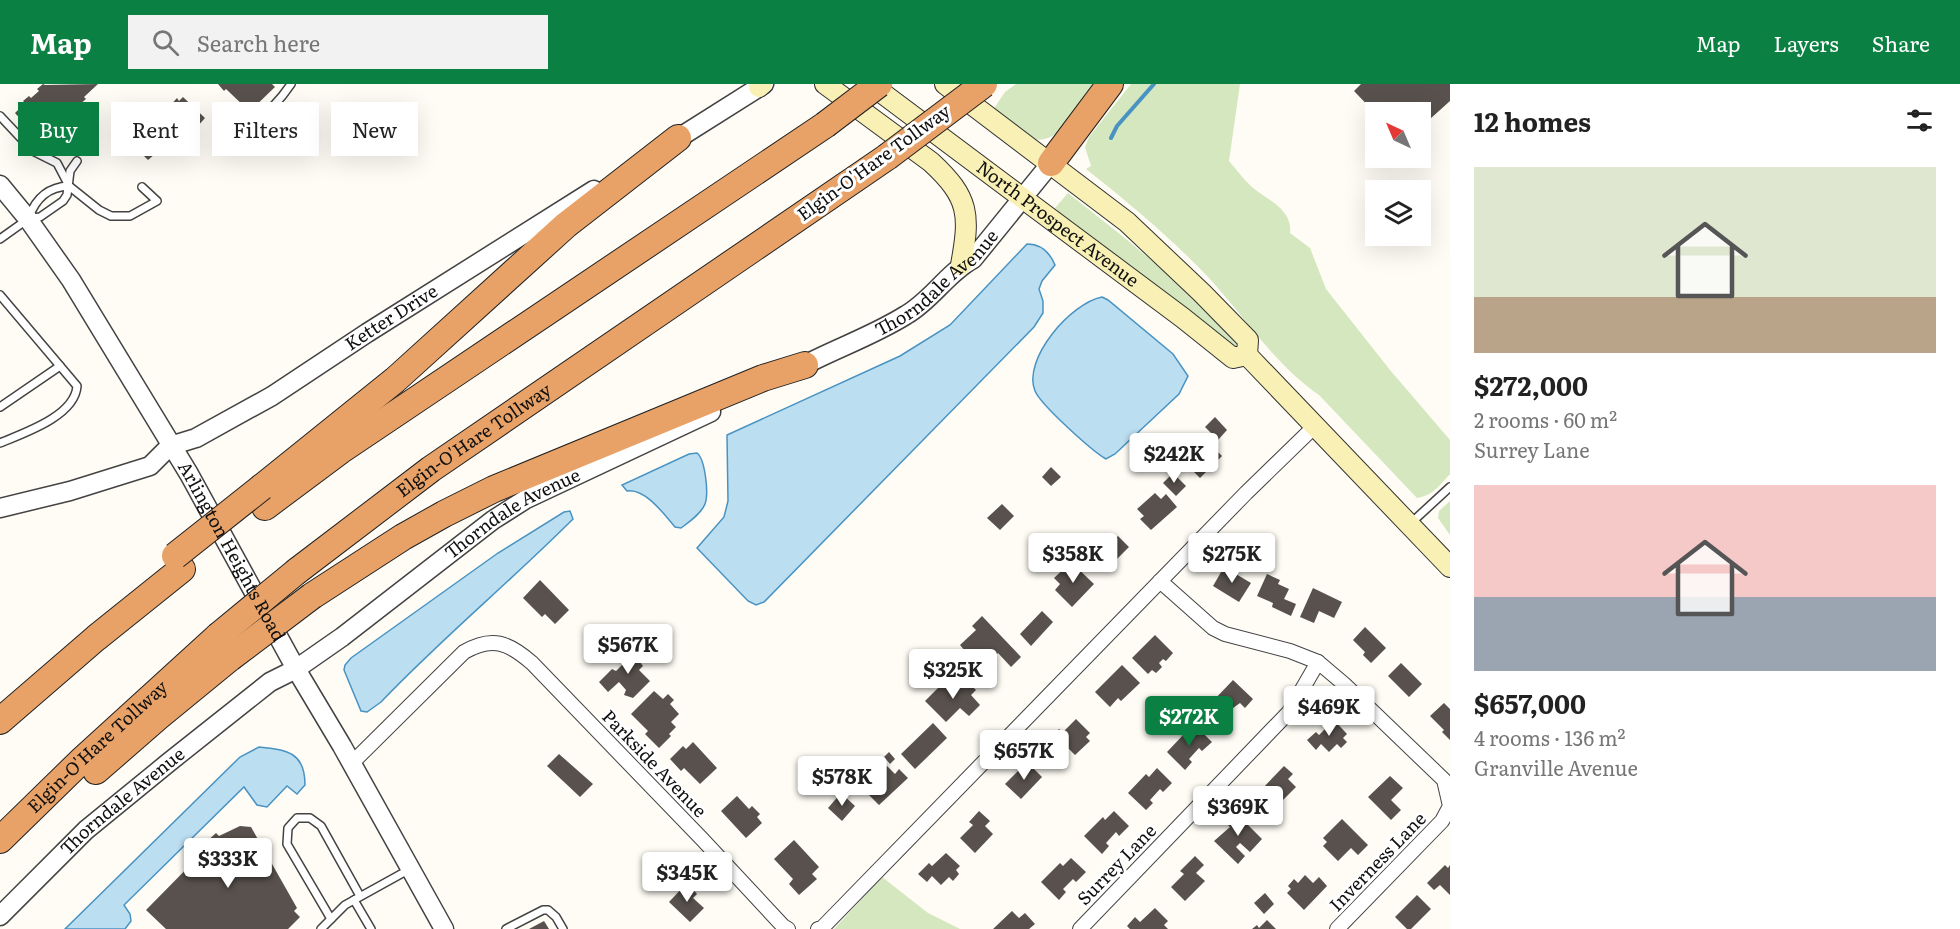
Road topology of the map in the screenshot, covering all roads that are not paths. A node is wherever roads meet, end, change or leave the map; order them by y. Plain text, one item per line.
1 (291, 84) edge
2 (825, 84) edge
3 (870, 84) edge
4 (879, 84) edge
5 (945, 84) edge
6 (984, 84) edge
7 (1110, 84) edge
8 (761, 85) edge
9 (278, 102) edge
10 (0, 116) edge
11 (678, 138) junction
12 (77, 161) dead end
13 (1051, 163) junction
14 (0, 185) edge
15 (69, 186) junction
16 (142, 187) dead end
17 (1024, 198) junction
18 (28, 219) junction
19 (0, 239) edge
20 (961, 265) junction
21 (0, 295) edge
22 (1247, 355) junction
23 (805, 365) junction
24 (60, 366) junction
25 (0, 407) edge
26 (1316, 425) junction
27 (0, 443) edge
28 (170, 446) junction
29 (1450, 487) edge
30 (263, 497) junction
31 (0, 508) edge
32 (1410, 524) junction
33 (1450, 567) edge
34 (1160, 581) junction
35 (224, 647) junction
36 (1318, 662) junction
37 (296, 669) junction
38 (0, 721) edge
39 (352, 763) junction
40 (0, 842) edge
41 (410, 868) junction
42 (357, 898) junction
43 (0, 916) edge
44 (331, 919) junction
45 (321, 929) edge
46 (372, 929) edge
47 (444, 929) edge
48 (506, 929) edge
49 (563, 929) edge
50 (788, 929) edge
51 (818, 929) edge
52 (1080, 929) edge
53 (1337, 929) edge

1 - 9 lane
2 - 20 main road
3 - 17 main road, North Prospect Avenue
4 - 30 highway, bridge
5 - 13 main road, North Prospect Avenue
6 - 35 highway, Elgin-O'Hare Tollway, bridge
7 - 13 highway
8 - 11 street, Ketter Drive
10 - 15 lane
11 - 28 street, Ketter Drive
11 - 30 highway
12 - 15 lane
13 - 17 street, Thorndale Avenue
13 - 22 main road, North Prospect Avenue
14 - 18 street, Arlington Heights Road
15 - 16 lane
15 - 18 lane
15 - 18 lane
17 - 20 street, Thorndale Avenue
17 - 22 main road, North Prospect Avenue
18 - 19 lane
18 - 28 street, Arlington Heights Road
20 - 23 street, Thorndale Avenue
21 - 24 lane
22 - 26 main road, North Prospect Avenue
23 - 35 highway, bridge
23 - 37 street, Thorndale Avenue
24 - 25 lane
24 - 27 lane
26 - 32 main road, North Prospect Avenue
26 - 34 street
28 - 31 street, Ketter Drive
28 - 37 street, Arlington Heights Road
29 - 32 lane
30 - 38 highway
32 - 33 main road, North Prospect Avenue
34 - 36 street, Inverness Lane
34 - 51 street
35 - 40 highway, Elgin-O'Hare Tollway
36 - 52 street, Surrey Lane
36 - 53 street, Inverness Lane
37 - 39 street, Arlington Heights Road
37 - 43 street, Thorndale Avenue
39 - 41 street, Arlington Heights Road
39 - 50 street, Parkside Avenue
41 - 42 lane
41 - 47 street, Arlington Heights Road
42 - 44 lane
42 - 44 lane
42 - 46 lane
44 - 45 lane
48 - 49 lane

